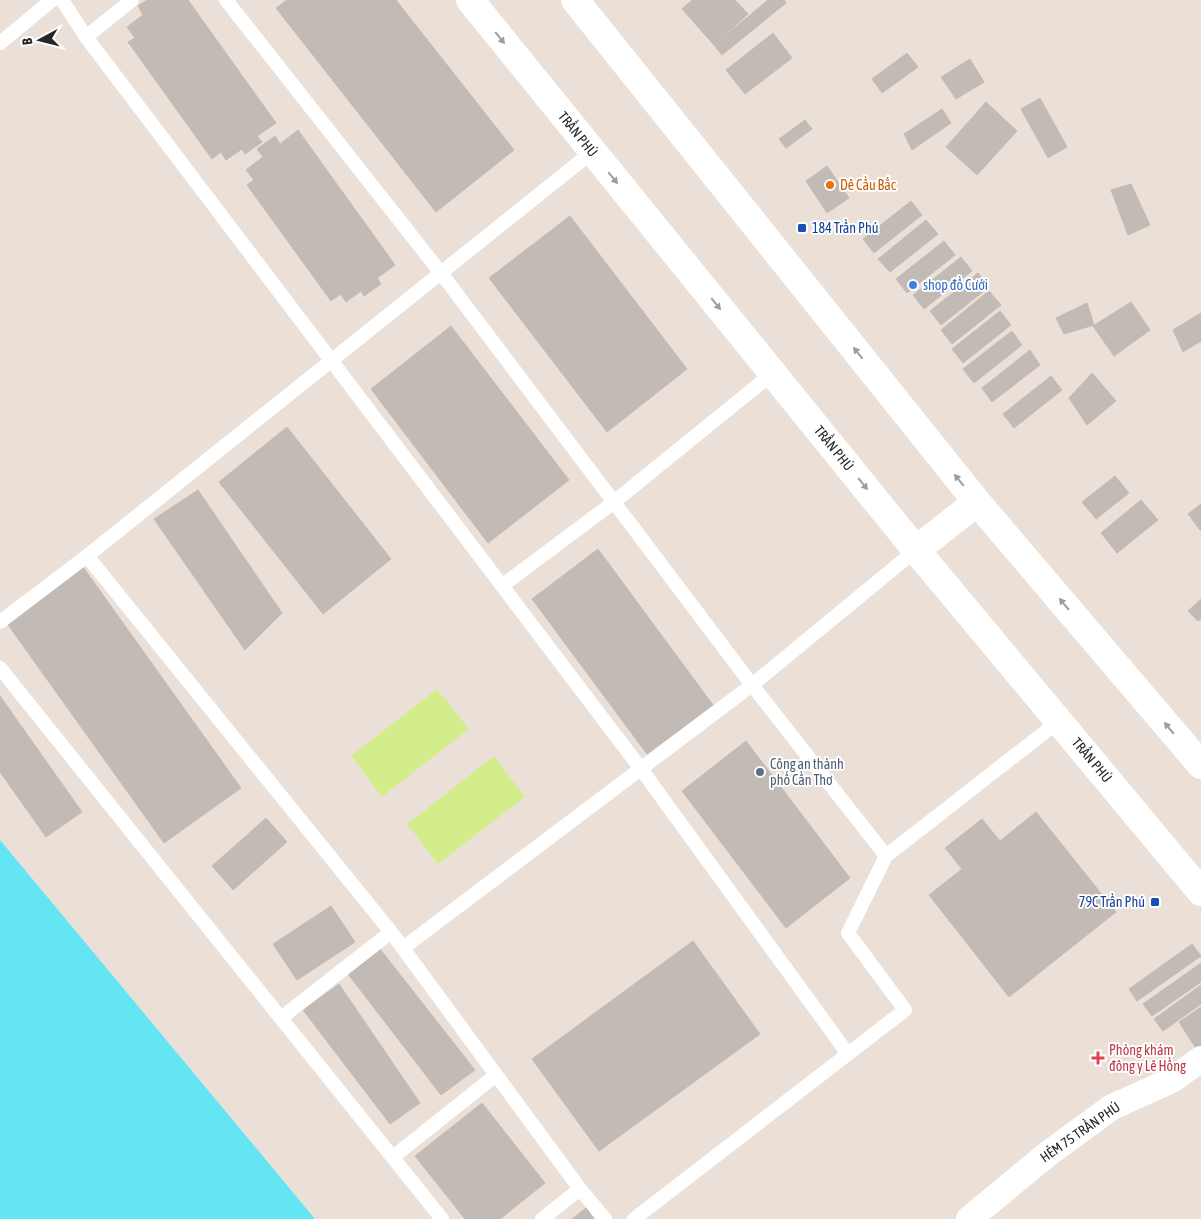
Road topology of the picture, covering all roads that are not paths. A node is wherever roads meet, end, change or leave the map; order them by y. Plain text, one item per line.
1 (52, 0) edge
2 (62, 0) edge
3 (132, 0) edge
4 (226, 0) edge
5 (470, 0) edge
6 (575, 0) edge
7 (86, 37) junction
8 (0, 43) edge
9 (592, 152) junction
10 (441, 273) junction
11 (332, 360) junction
12 (773, 373) junction
13 (614, 502) junction
14 (977, 502) junction
15 (916, 550) junction
16 (87, 556) junction
17 (503, 585) junction
18 (0, 622) edge
19 (0, 668) edge
20 (752, 685) junction
21 (1060, 721) junction
22 (1201, 765) edge
23 (641, 769) junction
24 (886, 856) junction
25 (1201, 892) edge
26 (391, 932) junction
27 (403, 948) junction
28 (281, 1018) junction
29 (848, 1054) junction
30 (1201, 1059) edge
31 (496, 1075) junction
32 (393, 1158) junction
33 (580, 1189) junction
34 (442, 1219) edge
35 (542, 1219) edge
36 (605, 1219) edge
37 (634, 1219) edge
38 (969, 1219) edge

1 - 8 lane
2 - 7 lane
3 - 7 lane
4 - 10 lane
5 -> 9 street, TRẦN PHÚ
14 -> 6 street
7 - 11 lane
9 - 10 lane
9 -> 12 street, TRẦN PHÚ
10 - 11 lane
10 - 13 lane
11 - 16 lane
11 - 17 lane
12 - 13 lane
12 -> 15 street, TRẦN PHÚ
13 - 17 lane
13 - 20 lane
14 - 15 street
22 -> 14 street
15 - 20 lane
15 - 21 street, TRẦN PHÚ
16 - 18 lane
16 - 26 lane
17 - 23 lane
19 - 28 lane
20 - 23 lane
20 - 24 lane
21 - 24 lane
21 - 25 street, TRẦN PHÚ
23 - 27 lane
23 - 29 lane
24 - 29 lane
26 - 27 lane
26 - 28 lane
27 - 31 lane
28 - 32 lane
29 - 37 lane
30 - 38 street, HẺM 75 TRẦN PHÚ
31 - 32 lane
31 - 33 lane
32 - 34 lane
33 - 35 lane
33 - 36 lane

